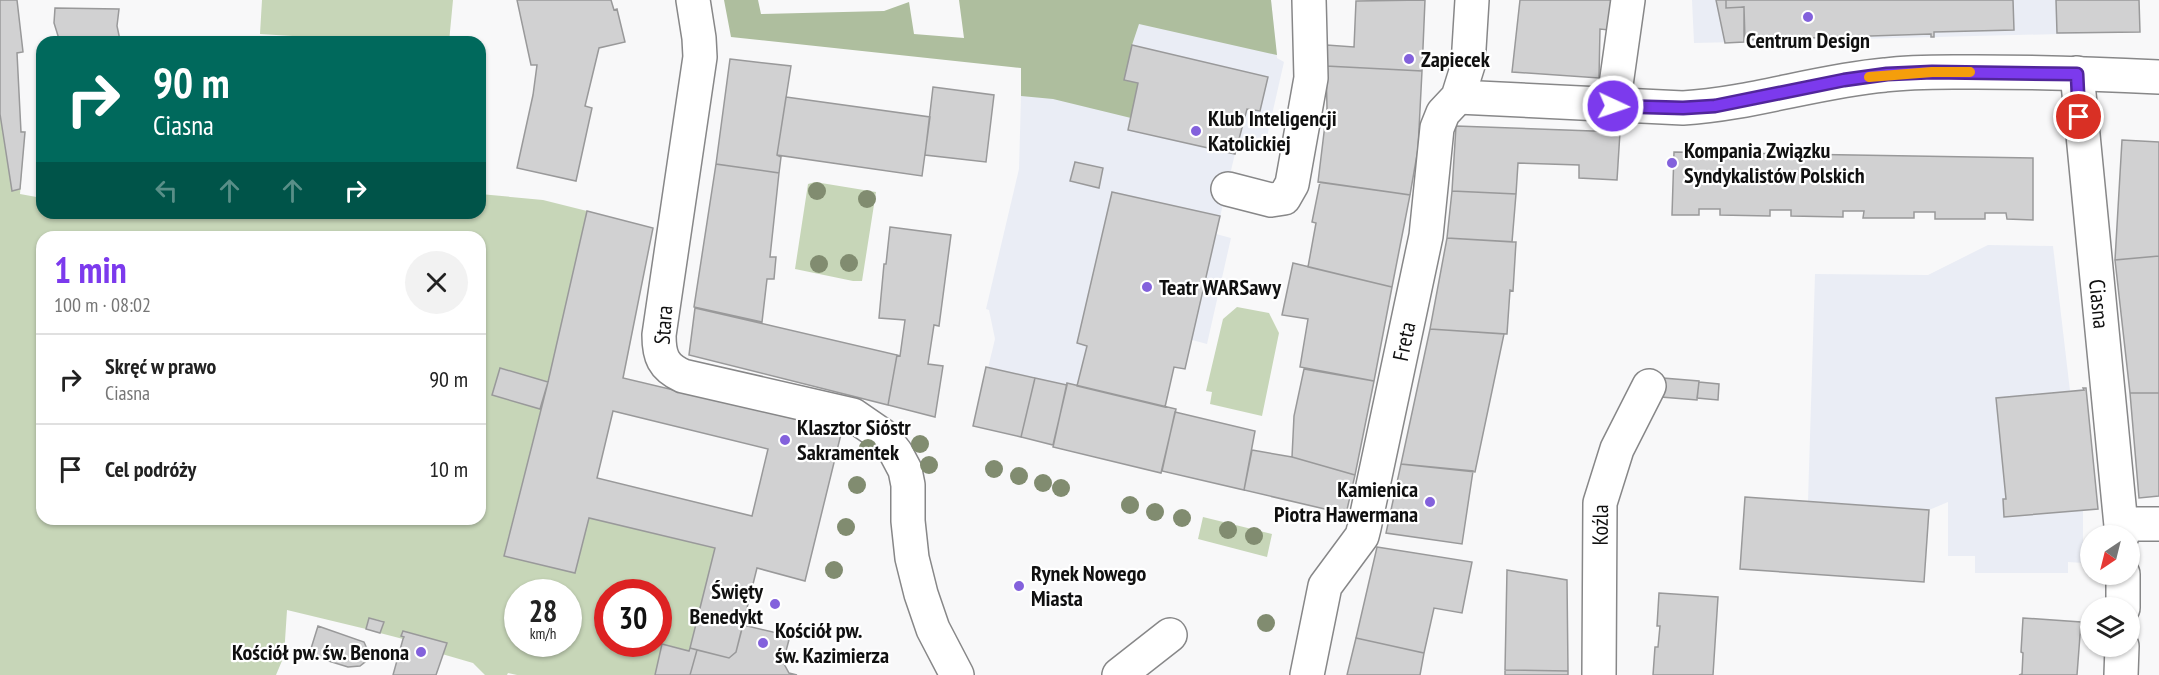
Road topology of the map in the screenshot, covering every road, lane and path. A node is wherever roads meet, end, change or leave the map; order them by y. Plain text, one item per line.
1 (693, 0) edge
2 (1310, 0) edge
3 (1472, 0) edge
4 (1628, 0) edge
5 (2077, 74) junction
6 (2159, 77) edge
7 (1458, 97) junction
8 (1613, 106) junction
9 (1227, 189) dead end
10 (1649, 386) dead end
11 (2159, 524) edge
12 (2121, 525) edge
13 (2140, 527) edge
14 (1170, 635) dead end
15 (2122, 657) edge
16 (957, 675) edge
17 (1119, 675) edge
18 (1306, 675) edge
19 (1599, 675) edge
20 (2121, 675) edge

1 - 16 street, Stara
2 - 9 street
3 - 7 street, Freta
4 - 8 street
5 - 6 street
5 - 8 street
5 - 12 street, Ciasna
7 - 8 street
7 - 18 street, Freta
10 - 19 street, Koźla
11 - 13 street
14 - 17 street
15 - 20 street

